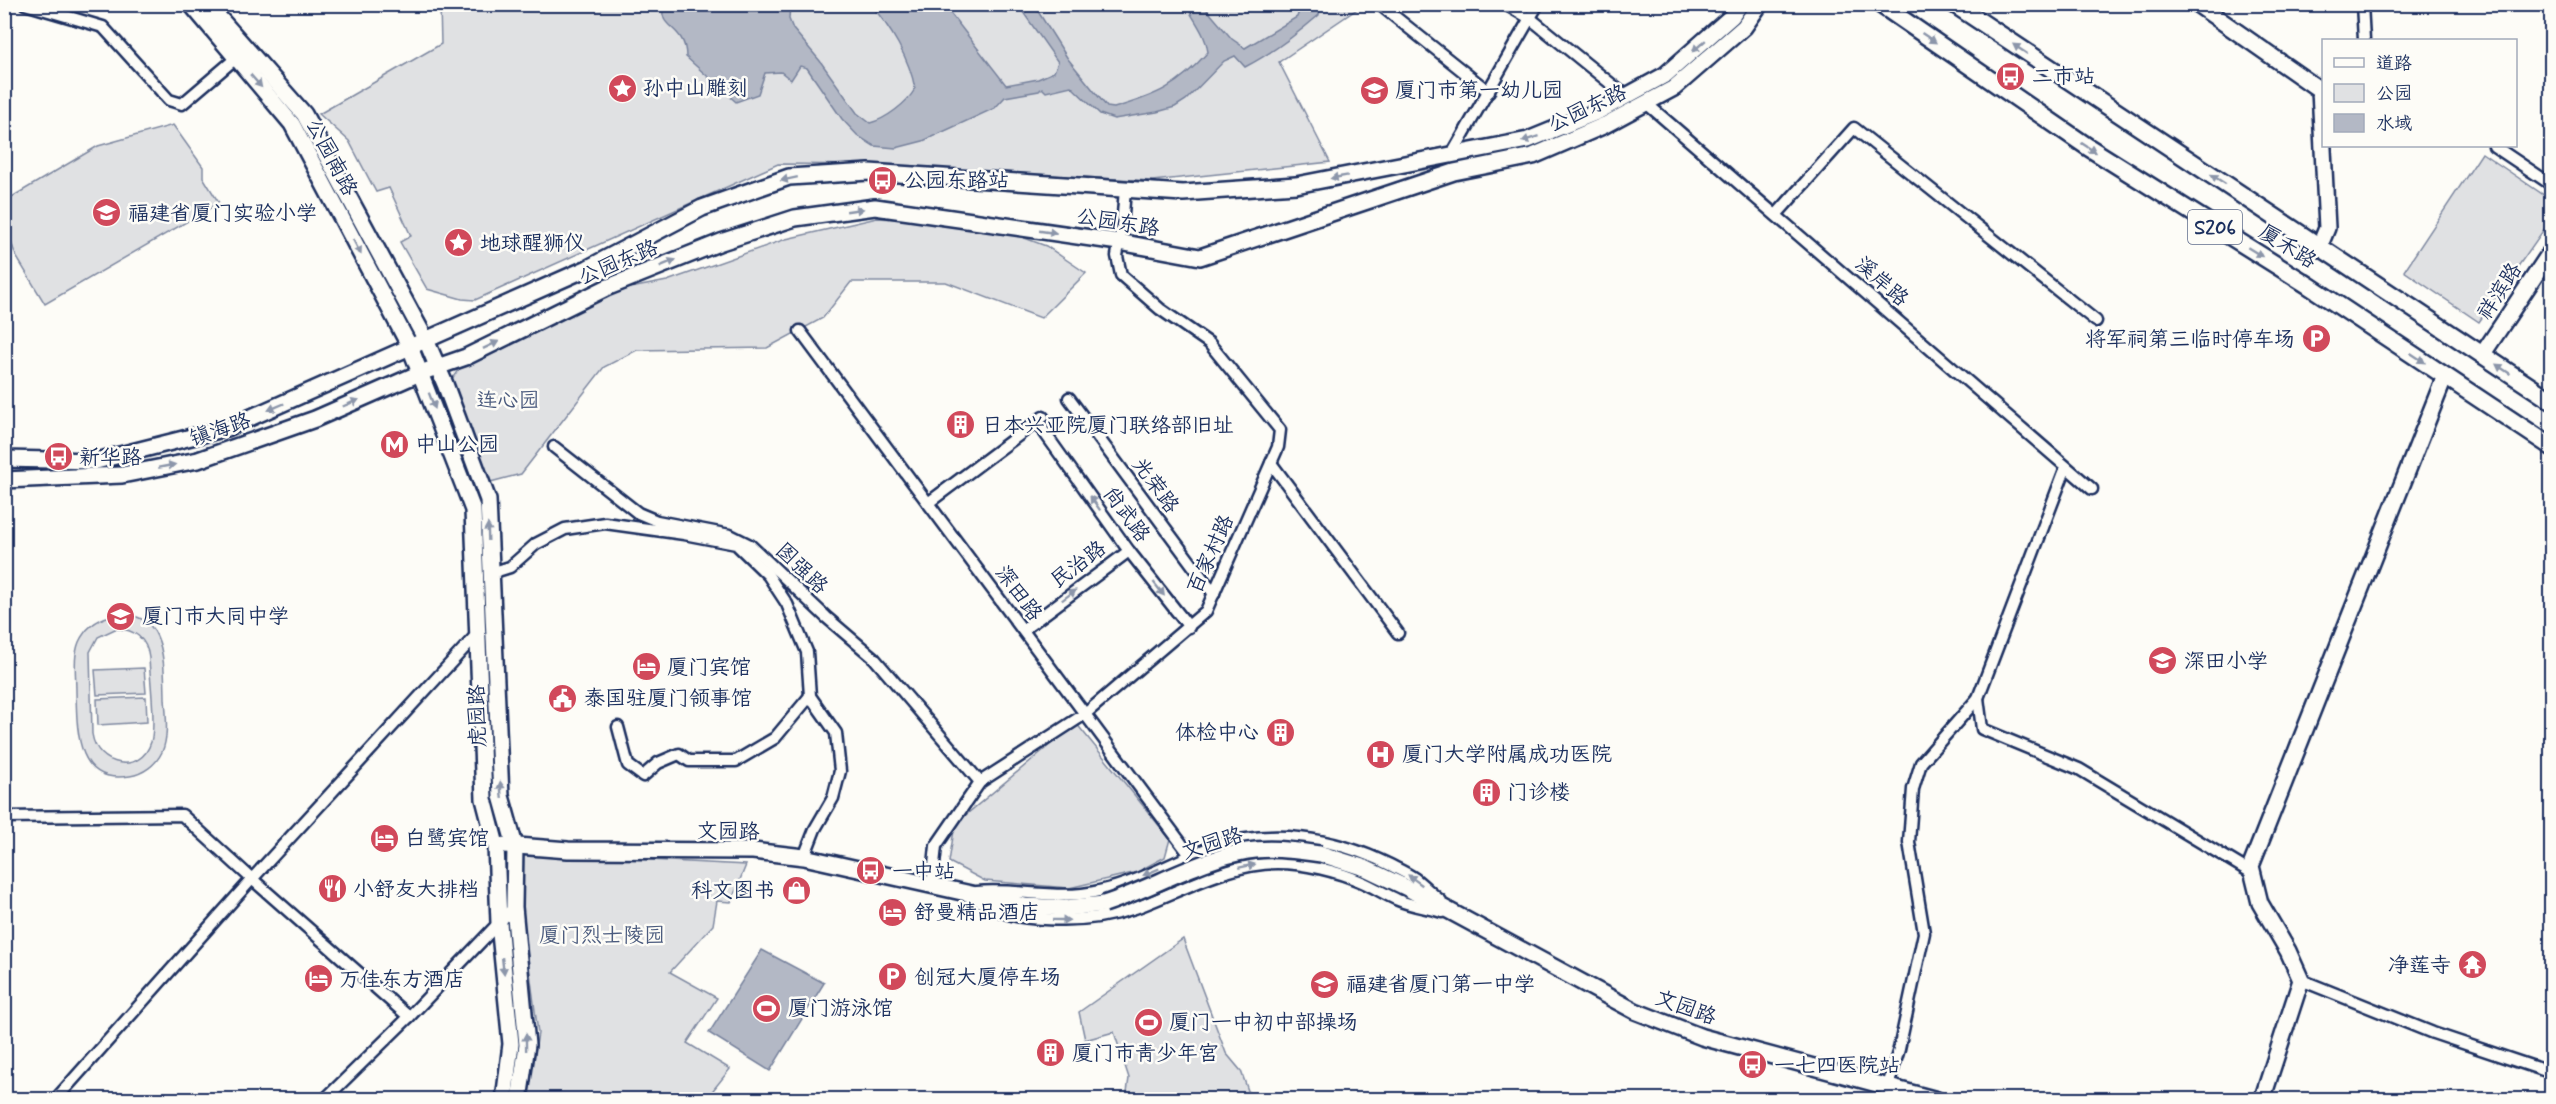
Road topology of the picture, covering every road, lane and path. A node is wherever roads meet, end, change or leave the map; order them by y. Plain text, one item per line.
1 (25, 4) edge
2 (191, 4) edge
3 (207, 4) edge
4 (1379, 4) edge
5 (1505, 4) edge
6 (1538, 4) edge
7 (1740, 4) edge
8 (1760, 4) edge
9 (1880, 4) edge
10 (1954, 4) edge
11 (2197, 4) edge
12 (2362, 4) edge
13 (1531, 19) junction
14 (2364, 39) edge
15 (236, 58) junction
16 (2322, 90) edge
17 (1489, 92) junction
18 (1626, 96) junction
19 (1646, 103) junction
20 (2324, 147) edge
21 (2495, 147) edge
22 (1451, 157) junction
23 (2552, 185) edge
24 (1125, 189) junction
25 (1776, 215) junction
26 (1119, 242) junction
27 (2320, 245) junction
28 (2552, 250) edge
29 (2096, 321) dead end
30 (800, 331) dead end
31 (426, 340) junction
32 (410, 347) junction
33 (2482, 355) junction
34 (437, 367) junction
35 (420, 373) junction
36 (2445, 376) junction
37 (1069, 398) dead end
38 (2552, 401) edge
39 (554, 447) dead end
40 (2552, 447) edge
41 (4, 459) edge
42 (1271, 463) junction
43 (2066, 467) junction
44 (4, 480) edge
45 (2092, 489) dead end
46 (928, 503) junction
47 (1129, 551) junction
48 (491, 573) junction
49 (1214, 594) junction
50 (494, 616) junction
51 (1189, 627) junction
52 (1023, 630) junction
53 (479, 632) junction
54 (1398, 633) dead end
55 (810, 696) junction
56 (1978, 698) junction
57 (1085, 714) junction
58 (618, 727) dead end
59 (980, 782) junction
60 (4, 817) edge
61 (496, 845) junction
62 (515, 846) junction
63 (1190, 856) junction
64 (804, 857) junction
65 (2252, 873) junction
66 (1207, 878) junction
67 (252, 879) junction
68 (933, 884) junction
69 (967, 893) junction
70 (514, 907) junction
71 (1460, 917) junction
72 (499, 923) junction
73 (2301, 980) junction
74 (409, 1017) junction
75 (2552, 1073) edge
76 (1888, 1086) junction
77 (55, 1100) edge
78 (324, 1100) edge
79 (504, 1100) edge
80 (519, 1100) edge
81 (1937, 1100) edge
82 (2262, 1100) edge

1 - 15 street
2 - 15 main road, 公园南路
3 - 31 main road, 公园南路
4 - 17 street
5 - 13 street
6 - 13 street
7 -> 18 main road, 公园东路
8 - 19 main road, 公园东路
9 -> 36 main road, 厦禾路 / S206
27 -> 10 main road, 厦禾路 / S206
11 - 16 main road
12 - 14 street
13 - 17 street
13 - 18 street
15 -> 32 main road, 公园南路
17 - 22 street
18 -> 22 main road, 公园东路
19 - 25 street, 溪岸路
19 - 26 main road, 公园东路
20 - 27 main road
21 - 23 street
22 -> 24 main road, 公园东路
24 - 26 street, 百家村路
24 -> 31 main road, 公园东路
25 - 29 street
25 - 43 street, 溪岸路
34 -> 26 main road, 公园东路
26 - 42 street, 百家村路
27 - 33 main road, 厦禾路 / S206
28 - 33 main road, 祥滨路
30 - 46 street, 深田路
31 - 32 main road, 镇海路
31 - 34 main road, 虎园路
32 - 35 main road, 虎园路
32 -> 41 main road, 镇海路
38 -> 33 main road, 厦禾路 / S206
34 - 35 main road, 镇海路
48 -> 34 main road, 虎园路
44 -> 35 main road, 镇海路
35 -> 53 main road, 虎园路
36 - 40 main road, 厦禾路 / S206
36 - 65 main road
37 - 49 street, 光荣路
39 - 59 street, 图强路
42 - 49 street, 百家村路
42 - 54 street
43 - 45 street, 溪岸路
43 - 56 street
47 -> 46 street, 尚武路
46 - 52 street, 深田路
47 -> 51 street, 尚武路
52 -> 47 street, 民治路
48 - 50 main road, 虎园路
48 - 55 street
49 - 51 street, 百家村路
50 - 53 street
62 -> 50 main road, 虎园路
51 - 57 street, 百家村路
52 - 57 street, 深田路
53 - 61 main road, 虎园路
53 - 67 street
55 - 58 street
55 - 64 street
56 - 65 street
56 - 76 street
57 - 59 street, 百家村路
57 - 63 street, 深田路
59 - 68 street, 百家村路
60 - 67 street
61 - 62 main road, 文园路
61 - 72 main road, 虎园路
62 - 64 main road, 文园路
62 - 70 main road, 虎园路
63 - 66 street, 深田路
63 -> 69 street
71 -> 63 street
64 - 68 main road, 文园路
65 - 73 main road
69 -> 66 street
66 -> 71 street
67 - 74 street
67 - 77 street
68 - 69 main road, 文园路
69 - 71 main road, 文园路, bridge
70 - 72 street
80 -> 70 main road, 虎园路
71 - 76 main road, 文园路
72 - 74 street
72 -> 79 main road, 虎园路
73 - 75 street
73 - 82 main road
74 - 78 street
76 - 81 main road, 文园路

